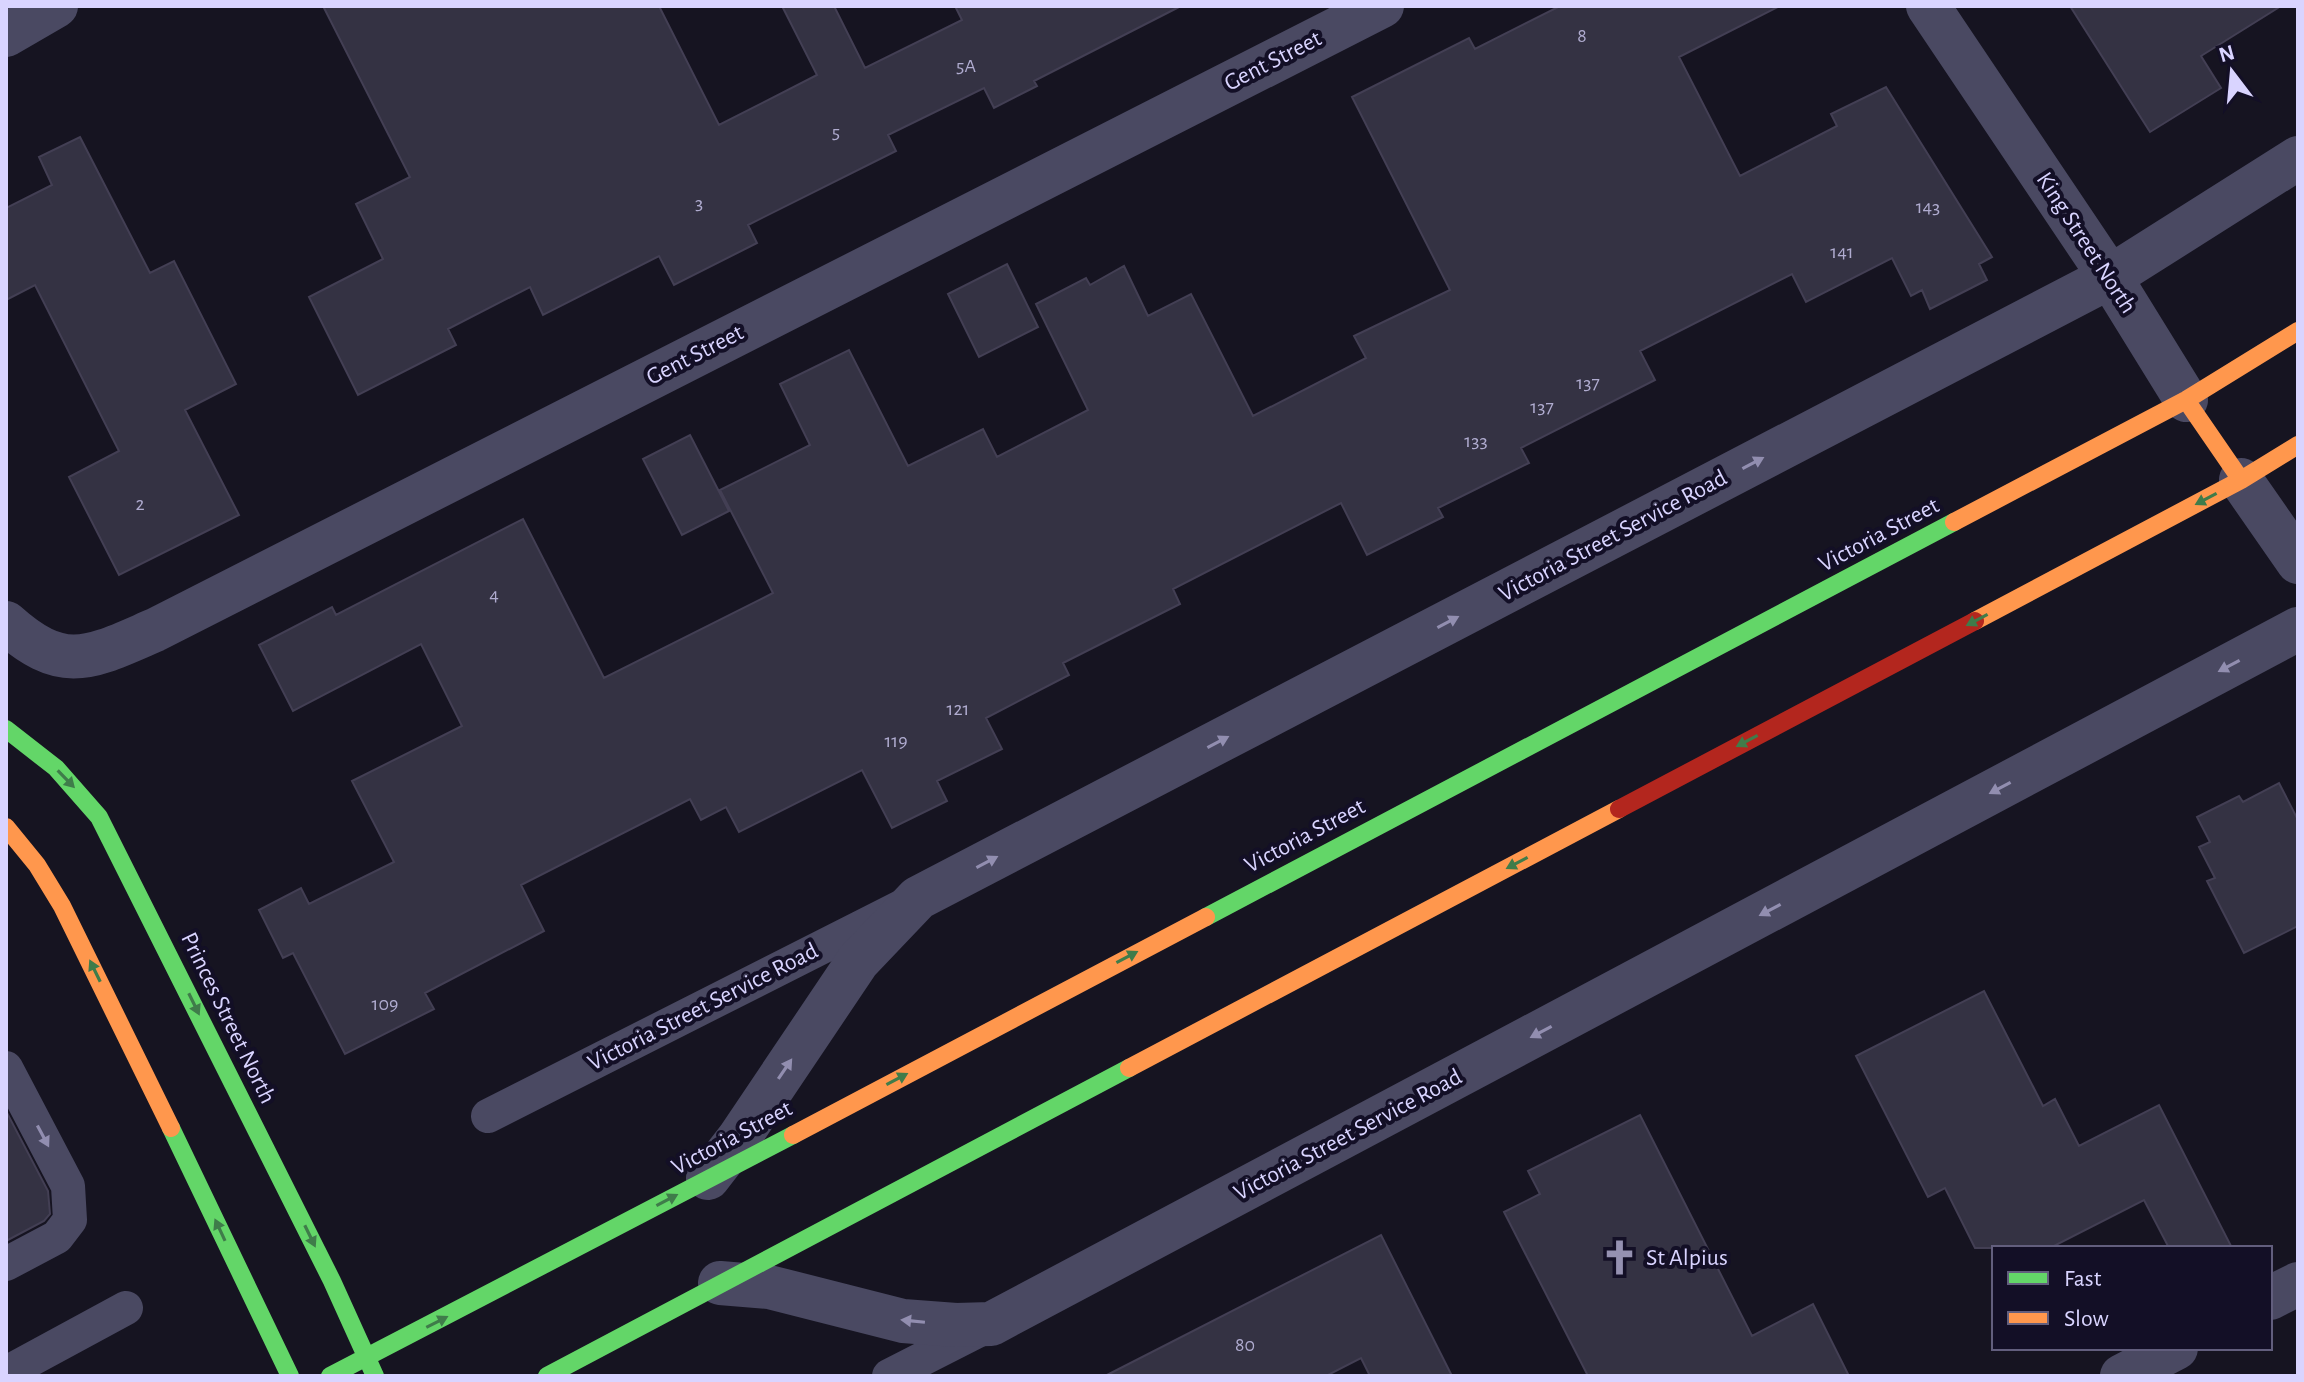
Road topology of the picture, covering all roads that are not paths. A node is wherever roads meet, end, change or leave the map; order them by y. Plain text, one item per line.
1 (22, 6) edge
2 (56, 6) edge
3 (1382, 6) edge
4 (1928, 6) edge
5 (6, 13) edge
6 (6, 35) edge
7 (2298, 158) edge
8 (2110, 277) junction
9 (2298, 331) edge
10 (2186, 400) junction
11 (2298, 445) edge
12 (2241, 480) junction
13 (2298, 562) edge
14 (6, 623) edge
15 (2298, 629) edge
16 (6, 729) edge
17 (6, 827) edge
18 (918, 898) junction
19 (6, 1068) edge
20 (488, 1116) dead end
21 (708, 1178) junction
22 (6, 1264) edge
23 (720, 1283) junction
24 (2298, 1284) edge
25 (2272, 1297) edge
26 (126, 1308) dead end
27 (991, 1324) junction
28 (2172, 1350) edge
29 (368, 1357) junction
30 (6, 1373) edge
31 (290, 1376) edge
32 (330, 1376) edge
33 (375, 1376) edge
34 (547, 1376) edge
35 (889, 1376) edge
36 (2122, 1376) edge

1 - 5 street
2 - 6 street
3 - 14 street, Gent Street
4 - 8 street, King Street North
7 - 8 street, Victoria Street Service Road
8 - 10 street, King Street North
18 -> 8 street, Victoria Street Service Road
9 - 10 main road, Victoria Street
10 - 12 main road, King Street North
21 -> 10 main road, Victoria Street
11 - 12 main road
12 - 13 street
12 -> 23 main road
15 -> 27 street, Victoria Street Service Road
16 -> 29 main road, Princes Street North
31 -> 17 main road
18 - 20 lane, Victoria Street Service Road
21 -> 18 street, Victoria Street Service Road
19 -> 22 lane
29 -> 21 main road, Victoria Street
27 -> 23 street, Victoria Street Service Road
23 - 34 main road
24 - 25 street
26 - 30 lane
27 - 35 lane, Victoria Street Service Road
28 - 36 street
29 - 32 main road, Victoria Street
29 - 33 main road, Princes Street North

